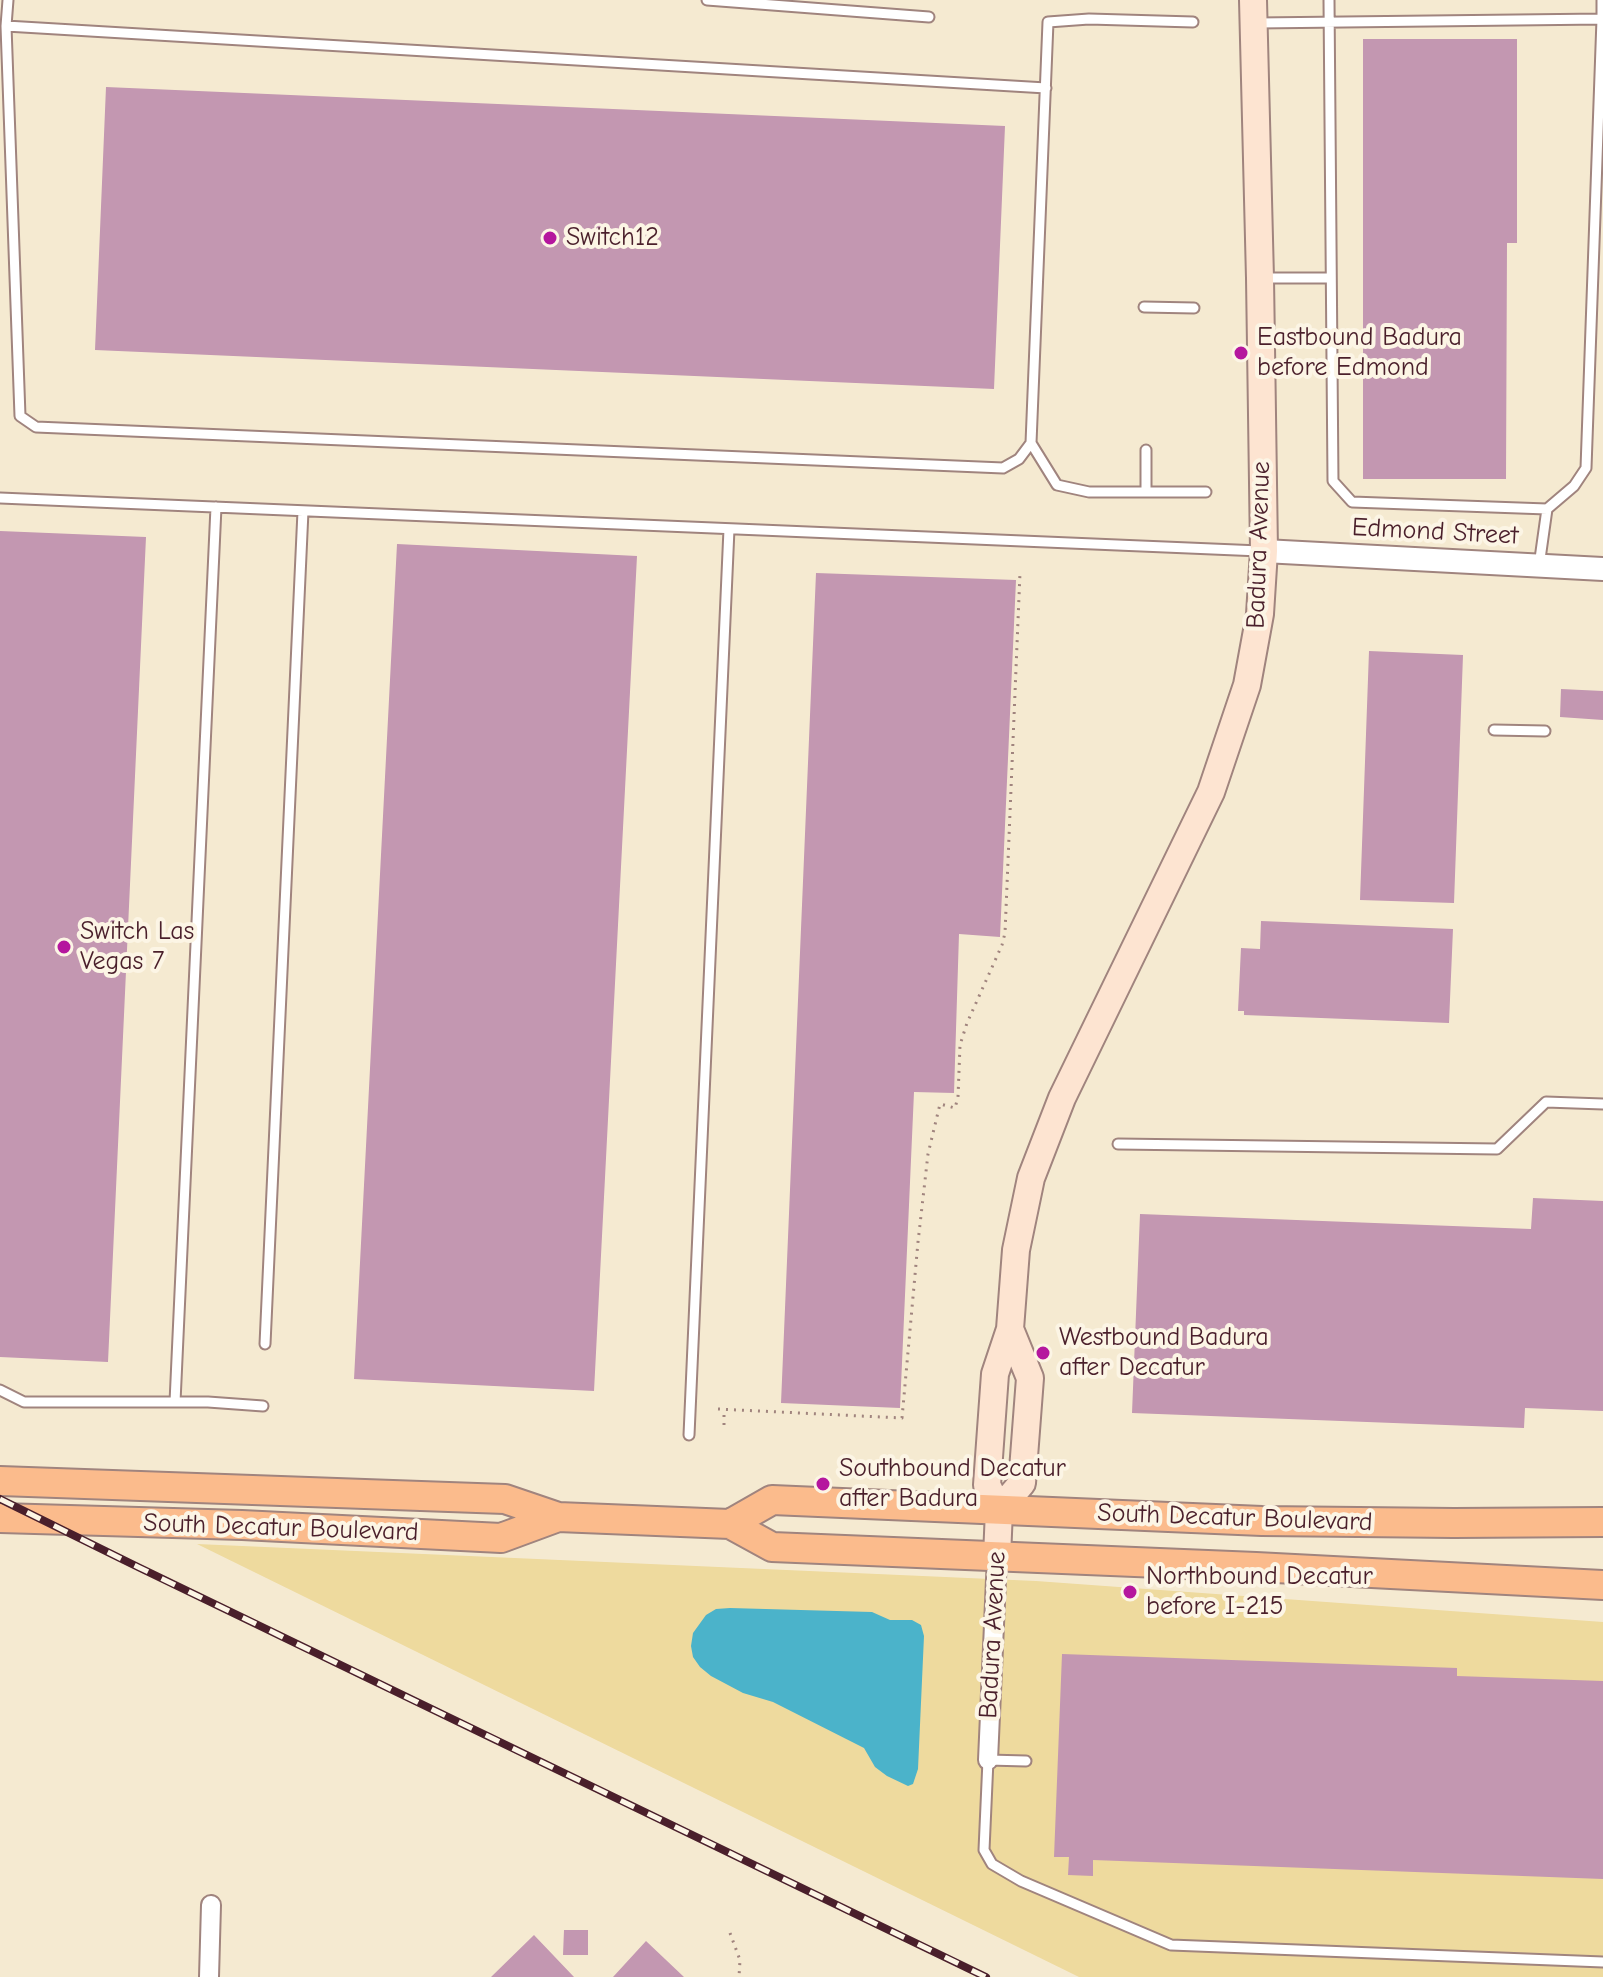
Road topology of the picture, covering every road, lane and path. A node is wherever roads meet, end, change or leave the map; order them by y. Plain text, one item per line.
1 (8, 0) edge
2 (707, 0) edge
3 (1329, 0) edge
4 (1602, 0) edge
5 (1253, 12) edge
6 (929, 17) dead end
7 (1602, 19) edge
8 (1193, 22) dead end
9 (1329, 22) junction
10 (6, 26) junction
11 (1046, 88) junction
12 (1260, 278) junction
13 (1331, 278) junction
14 (1144, 307) dead end
15 (1194, 308) dead end
16 (1031, 443) junction
17 (1146, 450) dead end
18 (1146, 491) junction
19 (1206, 492) dead end
20 (0, 498) edge
21 (216, 507) junction
22 (1547, 509) junction
23 (303, 511) junction
24 (729, 529) junction
25 (1264, 551) junction
26 (1539, 566) junction
27 (1603, 569) edge
28 (1020, 573) dead end
29 (1494, 730) dead end
30 (1545, 731) dead end
31 (1603, 1104) edge
32 (1118, 1144) dead end
33 (1010, 1329) junction
34 (265, 1344) dead end
35 (0, 1390) edge
36 (175, 1402) junction
37 (263, 1406) dead end
38 (718, 1409) dead end
39 (724, 1410) junction
40 (724, 1425) dead end
41 (689, 1435) dead end
42 (0, 1481) edge
43 (999, 1510) junction
44 (558, 1517) junction
45 (0, 1518) edge
46 (1603, 1522) edge
47 (730, 1524) junction
48 (997, 1557) junction
49 (1603, 1585) edge
50 (988, 1760) junction
51 (1026, 1761) dead end
52 (211, 1905) dead end
53 (730, 1933) dead end
54 (1603, 1962) edge
55 (209, 1977) edge
56 (739, 1977) edge

1 - 10 lane
2 - 6 lane
3 - 9 lane
4 - 7 lane
5 - 9 lane
5 - 12 main road, Badura Avenue
7 - 9 lane
7 - 22 lane
8 - 11 lane
9 - 13 lane
10 - 11 lane
10 - 16 lane
11 - 16 lane
12 - 13 lane
12 - 25 main road, Badura Avenue
13 - 22 lane
14 - 15 lane
16 - 18 lane
17 - 18 lane
18 - 19 lane
20 - 21 lane
21 - 23 lane
21 - 36 lane
22 - 26 lane
23 - 24 lane
23 - 34 lane
24 - 25 lane
24 - 41 lane
25 - 26 street, Edmond Street
25 - 33 main road, Badura Avenue
26 - 27 street, Edmond Street
28 - 39 path
29 - 30 lane
31 - 32 lane
33 - 43 main road, Badura Avenue
33 - 43 main road, Badura Avenue
35 - 36 lane
36 - 37 lane
38 - 39 path
39 - 40 path
42 - 44 main road, South Decatur Boulevard
43 - 46 main road, South Decatur Boulevard
43 - 47 main road, South Decatur Boulevard
43 - 48 main road, Badura Avenue
44 - 45 main road, South Decatur Boulevard
44 - 47 main road, South Decatur Boulevard
47 - 48 main road, South Decatur Boulevard
48 - 49 main road, South Decatur Boulevard
48 - 50 street, Badura Avenue
50 - 51 lane
50 - 54 lane
52 - 55 street
53 - 56 path

